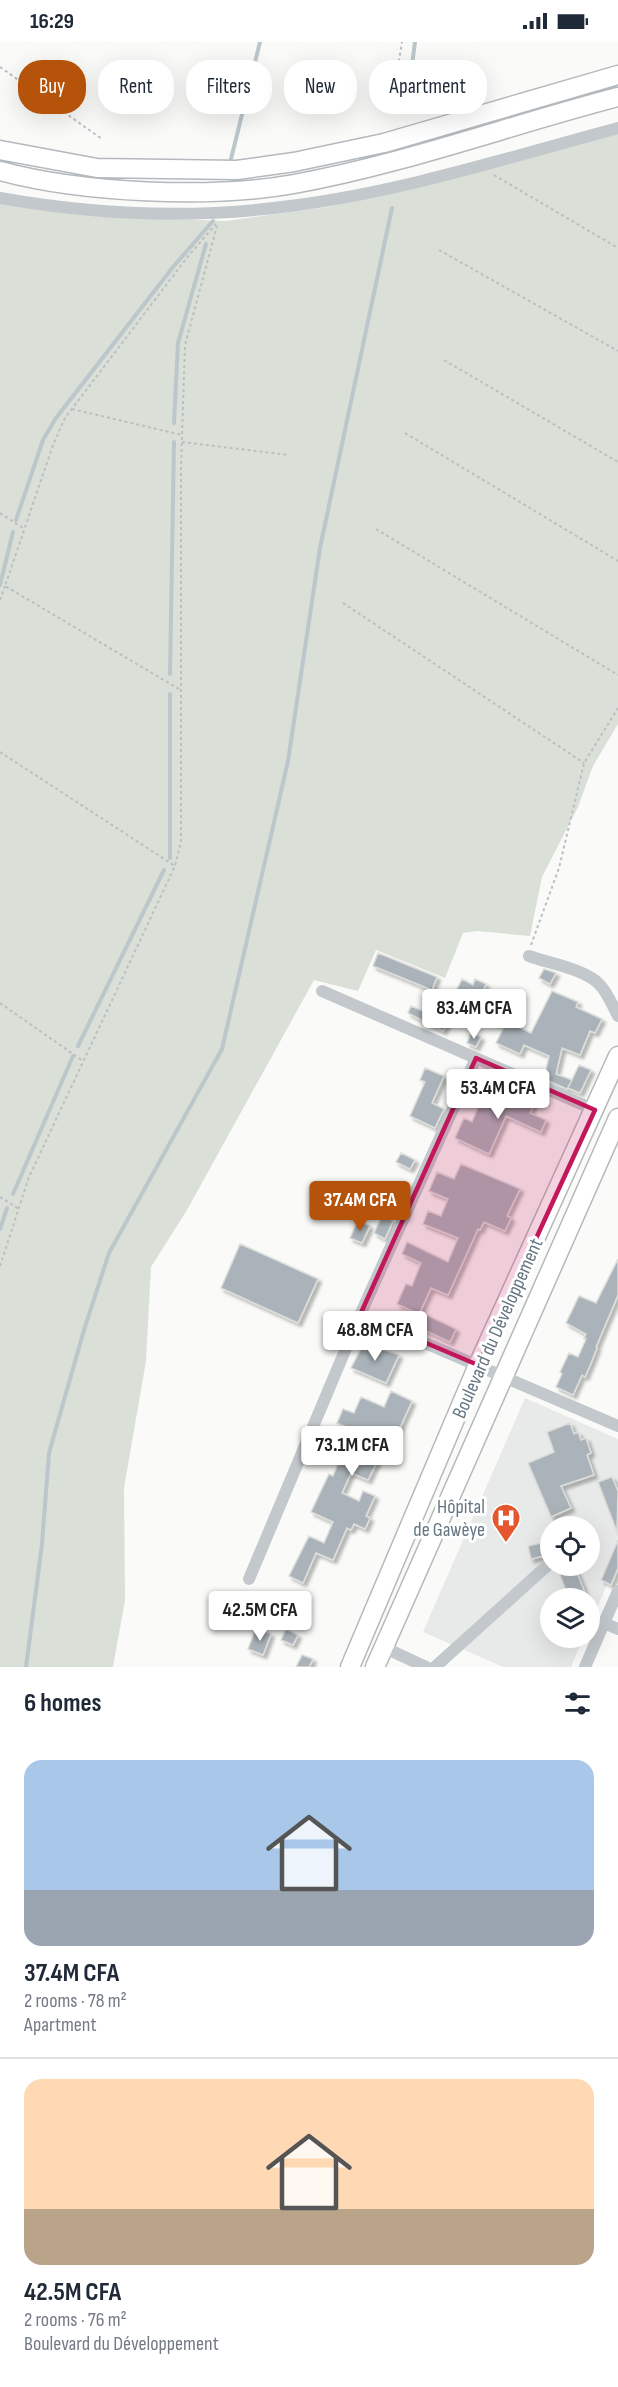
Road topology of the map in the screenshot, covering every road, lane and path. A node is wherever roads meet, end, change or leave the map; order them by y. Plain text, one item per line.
1 (402, 42) edge
2 (399, 60) edge
3 (0, 67) edge
4 (618, 75) edge
5 (618, 96) edge
6 (618, 128) edge
7 (102, 139) dead end
8 (0, 150) edge
9 (477, 165) junction
10 (0, 171) edge
11 (0, 198) edge
12 (618, 248) edge
13 (440, 250) dead end
14 (618, 351) edge
15 (444, 360) dead end
16 (72, 409) junction
17 (405, 433) dead end
18 (182, 435) junction
19 (182, 442) junction
20 (289, 455) dead end
21 (618, 462) edge
22 (0, 513) edge
23 (23, 528) junction
24 (376, 529) dead end
25 (618, 561) edge
26 (5, 586) junction
27 (0, 600) edge
28 (343, 603) dead end
29 (618, 675) edge
30 (180, 690) junction
31 (618, 708) edge
32 (0, 752) edge
33 (584, 763) junction
34 (175, 866) junction
35 (529, 956) joint
36 (321, 991) dead end
37 (0, 1003) edge
38 (618, 1016) edge
39 (618, 1056) edge
40 (476, 1058) junction
41 (83, 1061) junction
42 (595, 1110) junction
43 (618, 1118) edge
44 (0, 1197) edge
45 (19, 1209) junction
46 (0, 1266) edge
47 (360, 1315) junction
48 (478, 1365) junction
49 (504, 1376) junction
50 (618, 1426) edge
51 (540, 1572) edge
52 (249, 1579) dead end
53 (618, 1591) edge
54 (604, 1623) junction
55 (618, 1629) edge
56 (383, 1647) junction
57 (350, 1667) edge
58 (375, 1667) edge
59 (426, 1667) edge
60 (435, 1667) edge
61 (585, 1667) edge

1 - 2 path
3 - 7 path
4 - 8 highway
5 - 10 highway
6 - 9 street
9 - 11 street
9 - 12 path
13 - 14 path
15 - 21 path
16 - 18 path
16 - 18 path
16 - 23 path
17 - 25 path
18 - 19 path
19 - 20 path
19 - 30 path
22 - 23 path
23 - 26 path
24 - 29 path
26 - 27 path
26 - 30 path
28 - 33 path
30 - 34 path
31 - 33 path
32 - 34 path
33 - 35 path
34 - 41 path
35 - 38 street
36 - 40 street
37 - 41 path
39 - 42 highway, Boulevard du Développement
40 - 42 street
40 - 47 street
41 - 45 path
42 - 48 highway, Boulevard du Développement
43 - 49 highway, Boulevard du Développement
44 - 45 path
45 - 46 path
47 - 48 street
47 - 52 street
48 - 49 street
48 - 57 highway, Boulevard du Développement
49 - 50 street
49 - 56 highway, Boulevard du Développement
51 - 60 street
53 - 54 street
54 - 55 street
54 - 61 street
56 - 58 highway, Boulevard du Développement
56 - 59 street

